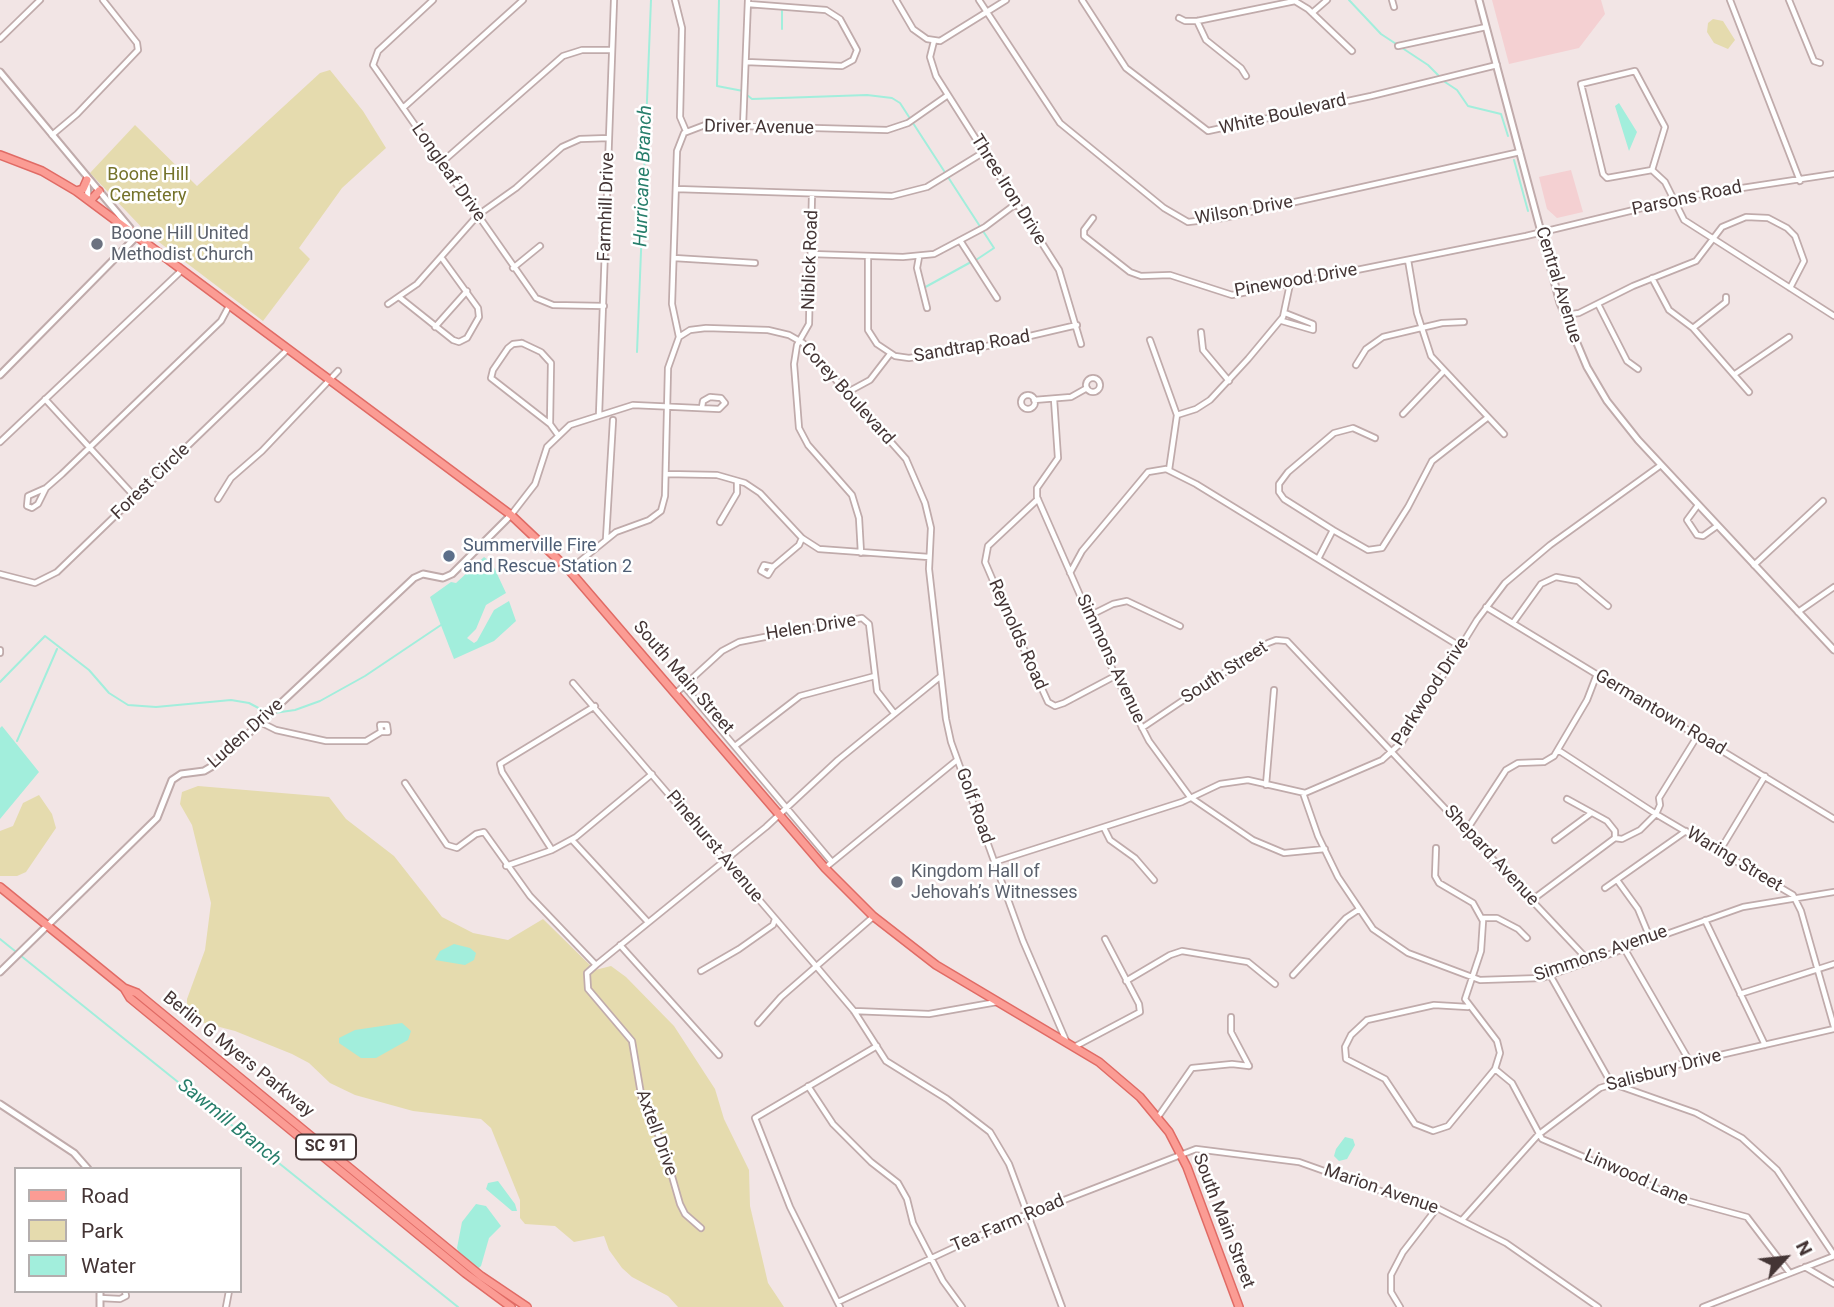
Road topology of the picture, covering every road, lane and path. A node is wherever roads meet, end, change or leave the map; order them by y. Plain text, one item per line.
1 (40, 0) edge
2 (103, 0) edge
3 (433, 0) edge
4 (523, 0) edge
5 (614, 0) edge
6 (675, 0) edge
7 (896, 0) edge
8 (979, 0) edge
9 (1006, 0) edge
10 (1082, 0) edge
11 (1327, 0) edge
12 (1392, 0) edge
13 (1479, 0) edge
14 (1730, 0) edge
15 (1789, 0) edge
16 (748, 2) edge
17 (1394, 6) dead end
18 (987, 13) junction
19 (1312, 13) junction
20 (1178, 18) dead end
21 (1197, 21) junction
22 (1487, 27) junction
23 (0, 39) edge
24 (934, 41) junction
25 (1398, 46) dead end
26 (612, 50) junction
27 (1352, 51) dead end
28 (746, 62) junction
29 (1820, 63) dead end
30 (1497, 65) junction
31 (0, 72) edge
32 (1246, 76) dead end
33 (948, 95) junction
34 (403, 108) junction
35 (743, 126) junction
36 (686, 131) junction
37 (52, 135) junction
38 (610, 138) junction
39 (984, 152) junction
40 (1520, 152) junction
41 (0, 155) edge
42 (441, 163) junction
43 (1652, 170) junction
44 (83, 171) junction
45 (1834, 174) edge
46 (87, 180) junction
47 (1800, 181) junction
48 (676, 188) junction
49 (76, 191) junction
50 (99, 191) junction
51 (812, 194) junction
52 (89, 200) junction
53 (1673, 200) junction
54 (1017, 203) junction
55 (478, 215) junction
56 (1093, 218) dead end
57 (1542, 232) junction
58 (136, 235) junction
59 (1713, 239) junction
60 (961, 242) junction
61 (540, 246) dead end
62 (811, 254) junction
63 (868, 256) junction
64 (441, 257) junction
65 (919, 257) junction
66 (674, 258) junction
67 (1408, 260) junction
68 (755, 263) dead end
69 (513, 268) junction
70 (183, 270) junction
71 (1652, 278) junction
72 (1290, 284) junction
73 (1790, 288) junction
74 (467, 291) junction
75 (400, 297) junction
76 (1726, 297) dead end
77 (997, 298) dead end
78 (388, 304) dead end
79 (1598, 304) junction
80 (230, 305) junction
81 (604, 306) junction
82 (927, 307) dead end
83 (1285, 313) junction
84 (1565, 316) junction
85 (1834, 316) edge
86 (1281, 321) junction
87 (1464, 323) dead end
88 (1077, 325) junction
89 (435, 327) junction
90 (1421, 328) junction
91 (1693, 328) junction
92 (1202, 332) dead end
93 (679, 337) junction
94 (1788, 337) dead end
95 (799, 340) junction
96 (1150, 340) dead end
97 (1081, 344) dead end
98 (289, 349) junction
99 (890, 354) junction
100 (1356, 365) dead end
101 (1638, 369) dead end
102 (338, 372) dead end
103 (1443, 372) junction
104 (1735, 374) junction
105 (0, 375) edge
106 (332, 381) junction
107 (1228, 381) junction
108 (1087, 388) dead end
109 (1749, 392) dead end
110 (846, 393) junction
111 (45, 399) junction
112 (1054, 399) junction
113 (1034, 400) dead end
114 (667, 406) junction
115 (702, 407) junction
116 (1403, 414) dead end
117 (598, 415) junction
118 (1177, 415) junction
119 (1487, 418) junction
120 (613, 420) dead end
121 (550, 424) junction
122 (1504, 434) dead end
123 (558, 435) junction
124 (1375, 438) dead end
125 (0, 442) edge
126 (88, 448) junction
127 (1661, 465) junction
128 (1169, 470) junction
129 (666, 474) junction
130 (737, 481) junction
131 (46, 488) junction
132 (135, 497) junction
133 (218, 499) dead end
134 (1038, 499) junction
135 (1823, 501) dead end
136 (1698, 505) junction
137 (511, 515) junction
138 (720, 522) dead end
139 (1717, 526) junction
140 (1333, 530) junction
141 (802, 538) junction
142 (606, 540) junction
143 (861, 553) junction
144 (929, 557) junction
145 (1318, 559) junction
146 (1754, 565) junction
147 (773, 567) dead end
148 (569, 570) junction
149 (1070, 572) junction
150 (0, 574) edge
151 (1834, 587) edge
152 (1608, 606) dead end
153 (1486, 607) junction
154 (1798, 612) junction
155 (1089, 616) junction
156 (1513, 623) junction
157 (1180, 626) dead end
158 (1461, 647) junction
159 (1834, 650) edge
160 (1597, 674) junction
161 (1115, 675) junction
162 (875, 676) junction
163 (941, 676) junction
164 (573, 683) dead end
165 (684, 686) junction
166 (1274, 690) dead end
167 (676, 693) junction
168 (595, 706) junction
169 (894, 713) junction
170 (267, 716) junction
171 (260, 722) junction
172 (1142, 728) junction
173 (276, 730) junction
174 (381, 732) dead end
175 (1698, 735) junction
176 (735, 746) junction
177 (1558, 750) junction
178 (1393, 752) junction
179 (957, 760) junction
180 (652, 774) junction
181 (1765, 776) junction
182 (405, 783) dead end
183 (1266, 785) junction
184 (1303, 793) junction
185 (1191, 797) junction
186 (1567, 799) dead end
187 (787, 806) junction
188 (1588, 812) junction
189 (779, 814) junction
190 (1656, 814) junction
191 (1834, 819) edge
192 (1104, 828) junction
193 (1466, 831) junction
194 (1686, 831) junction
195 (1615, 838) junction
196 (1555, 839) dead end
197 (572, 840) junction
198 (1436, 848) dead end
199 (1325, 849) junction
200 (552, 850) junction
201 (1719, 852) junction
202 (725, 859) junction
203 (832, 862) junction
204 (994, 862) junction
205 (506, 866) junction
206 (825, 868) junction
207 (1154, 880) dead end
208 (1618, 880) junction
209 (0, 887) edge
210 (1605, 888) dead end
211 (1834, 892) edge
212 (1794, 897) junction
213 (1532, 900) junction
214 (1358, 910) junction
215 (873, 916) junction
216 (1482, 918) junction
217 (775, 919) junction
218 (1705, 920) junction
219 (647, 921) junction
220 (49, 928) junction
221 (1527, 938) dead end
222 (1650, 938) junction
223 (1105, 939) dead end
224 (620, 945) junction
225 (1624, 948) junction
226 (1588, 961) junction
227 (1834, 964) edge
228 (596, 965) junction
229 (817, 966) junction
230 (1818, 969) junction
231 (701, 971) dead end
232 (0, 972) edge
233 (1293, 975) dead end
234 (1550, 975) junction
235 (1473, 979) junction
236 (1126, 981) junction
237 (1275, 984) dead end
238 (124, 988) junction
239 (1740, 994) junction
240 (997, 1002) junction
241 (1468, 1007) junction
242 (853, 1012) junction
243 (1231, 1017) dead end
244 (758, 1023) dead end
245 (1834, 1028) edge
246 (1070, 1045) junction
247 (877, 1046) junction
248 (1765, 1046) junction
249 (719, 1055) dead end
250 (1690, 1062) junction
251 (1495, 1069) junction
252 (1611, 1083) junction
253 (808, 1086) junction
254 (0, 1104) edge
255 (1158, 1117) junction
256 (1538, 1135) junction
257 (1181, 1154) junction
258 (86, 1167) edge
259 (1437, 1208) junction
260 (1027, 1215) junction
261 (410, 1216) junction
262 (1462, 1220) junction
263 (405, 1224) junction
264 (701, 1228) dead end
265 (1834, 1255) edge
266 (932, 1258) junction
267 (1804, 1267) junction
268 (1789, 1272) junction
269 (1834, 1284) edge
270 (125, 1293) edge
271 (100, 1295) edge
272 (839, 1305) edge
273 (100, 1307) edge
274 (511, 1307) edge
275 (527, 1307) edge
276 (962, 1307) edge
277 (1062, 1307) edge
278 (1239, 1307) edge
279 (1399, 1307) edge
280 (1598, 1307) edge
281 (1703, 1307) edge

1 - 23 street
2 - 37 street
3 - 34 street, Longleaf Drive
4 - 34 street
5 - 26 street, Farmhill Drive
6 - 36 street
7 - 24 street
8 - 18 street, Wilson Drive
9 - 18 street
10 - 30 street, White Boulevard
11 - 19 street
12 - 17 street
13 - 22 street, Central Avenue
14 - 47 street
15 - 29 street
16 - 28 street
16 - 28 street
18 - 24 street
18 - 40 street, Wilson Drive
19 - 21 street
19 - 27 street
20 - 21 street
21 - 32 street
22 - 25 street
22 - 30 street, Central Avenue
24 - 33 street, Three Iron Drive
26 - 38 street, Farmhill Drive
26 - 42 street
28 - 35 street
30 - 40 street, Central Avenue
31 - 37 street
33 - 35 street, Driver Avenue
33 - 39 street, Three Iron Drive
34 - 42 street, Longleaf Drive
35 - 36 street, Driver Avenue
36 - 48 street, Driver Avenue
37 - 44 street
38 - 55 street
38 - 81 street, Farmhill Drive
39 - 51 street
39 - 54 street, Three Iron Drive
40 - 57 street, Central Avenue
41 - 49 main road, South Main Street
42 - 55 street, Longleaf Drive
43 - 43 street
43 - 53 street
44 - 46 street
44 - 50 street
45 - 47 street, Parsons Road
46 - 49 main road
46 - 52 street
47 - 53 street, Parsons Road
48 - 51 street
48 - 66 street, Driver Avenue
49 - 52 main road, South Main Street
50 - 52 main road
50 - 58 street
51 - 62 street, Niblick Road
52 - 58 main road, South Main Street
53 - 57 street, Parsons Road
53 - 59 street
54 - 60 street
54 - 88 street, Three Iron Drive
55 - 64 street
55 - 69 street, Longleaf Drive
56 - 72 street, Pinewood Drive
57 - 67 street, Pinewood Drive
57 - 84 street, Central Avenue
58 - 70 main road, South Main Street
58 - 105 street
59 - 71 street
59 - 73 street
59 - 73 street
60 - 65 street
60 - 77 street
61 - 69 street
62 - 63 street
62 - 95 street, Niblick Road
63 - 65 street
63 - 99 street, Sandtrap Road
64 - 74 street
64 - 75 street
65 - 82 street
66 - 68 street
66 - 93 street, Driver Avenue
67 - 72 street, Pinewood Drive
67 - 90 street
69 - 81 street, Longleaf Drive
70 - 80 main road, South Main Street
70 - 111 street
71 - 79 street
71 - 91 street
72 - 83 street
73 - 85 street
74 - 89 street
74 - 89 street
75 - 78 street
75 - 89 street
76 - 91 street
79 - 84 street
79 - 101 street
80 - 98 main road, South Main Street
80 - 126 street
81 - 117 street, Farmhill Drive
83 - 86 street
83 - 86 street
84 - 127 street, Central Avenue
86 - 107 street
87 - 90 street
88 - 97 street, Three Iron Drive
88 - 99 street, Sandtrap Road
90 - 100 street
90 - 103 street
91 - 104 street
92 - 107 street
93 - 95 street, Corey Boulevard
93 - 114 street
94 - 104 street
95 - 110 street, Corey Boulevard
95 - 143 street, Niblick Road
96 - 118 street
98 - 106 main road, South Main Street
98 - 132 street, Forest Circle
99 - 110 street
102 - 106 street
103 - 116 street
103 - 119 street
104 - 109 street
106 - 133 street
106 - 137 main road, South Main Street
107 - 118 street
108 - 112 street
110 - 144 street, Corey Boulevard
111 - 125 street
111 - 126 street
112 - 113 street
112 - 134 street, Simmons Avenue
114 - 115 street
114 - 117 street
114 - 129 street
115 - 115 street
117 - 123 street
118 - 128 street
119 - 122 street
119 - 140 street
120 - 142 street
121 - 121 street
121 - 123 street
123 - 137 street
124 - 140 street
126 - 131 street
126 - 132 street
127 - 136 street, Central Avenue
127 - 153 street, Parkwood Drive
128 - 145 street
128 - 149 street, Simmons Avenue
129 - 130 street
129 - 142 street
130 - 138 street
130 - 141 street
131 - 131 street
132 - 150 street, Forest Circle
134 - 149 street, Simmons Avenue
134 - 161 street, Reynolds Road
135 - 146 street
136 - 139 street, Central Avenue
136 - 139 street
137 - 148 main road, South Main Street
137 - 170 street, Luden Drive
139 - 146 street, Central Avenue
140 - 145 street
141 - 143 street
141 - 147 street
142 - 148 street
143 - 144 street
144 - 163 street, Golf Road
145 - 158 street
146 - 154 street, Central Avenue
148 - 167 main road, South Main Street
149 - 155 street, Simmons Avenue
151 - 154 street
152 - 156 street
153 - 156 street, Germantown Road
153 - 158 street, Parkwood Drive
154 - 159 street, Central Avenue
155 - 157 street
155 - 161 street, Simmons Avenue
156 - 160 street, Germantown Road
158 - 178 street, Parkwood Drive
160 - 175 street, Germantown Road
160 - 177 street
161 - 172 street, Simmons Avenue
162 - 165 street, Helen Drive
162 - 169 street, Helen Drive
162 - 176 street
163 - 169 street
163 - 179 street, Golf Road
164 - 168 street, Pinehurst Avenue
165 - 167 street, Helen Drive
165 - 176 street
166 - 183 street
167 - 189 main road, South Main Street
168 - 180 street, Pinehurst Avenue
168 - 200 street
169 - 187 street
170 - 171 street, Luden Drive
170 - 173 street
171 - 173 street
171 - 220 street, Luden Drive
172 - 178 street, South Street
172 - 185 street, Simmons Avenue
173 - 174 street
175 - 181 street, Germantown Road
175 - 190 street
176 - 187 street
177 - 190 street, Waring Street
177 - 193 street
178 - 184 street, Parkwood Drive
178 - 193 street, Shepard Avenue
179 - 203 street
179 - 204 street, Golf Road
180 - 197 street
180 - 202 street, Pinehurst Avenue
181 - 191 street, Germantown Road
181 - 201 street
182 - 205 street
183 - 184 street
183 - 185 street
184 - 199 street
185 - 192 street
185 - 199 street, Simmons Avenue
186 - 188 street
187 - 189 street
187 - 203 street
188 - 195 street
188 - 196 street
189 - 202 street
189 - 206 main road, South Main Street
190 - 194 street, Waring Street
190 - 195 street
192 - 204 street
192 - 207 street
193 - 213 street, Shepard Avenue
194 - 201 street, Waring Street
194 - 208 street
195 - 213 street
197 - 200 street
197 - 219 street
198 - 216 street
199 - 214 street, Simmons Avenue
200 - 205 street
201 - 212 street, Waring Street
202 - 217 street, Pinehurst Avenue
202 - 219 street
203 - 206 street
204 - 246 street, Golf Road
205 - 228 street
206 - 215 main road, South Main Street
208 - 210 street
208 - 222 street
209 - 220 main road, Berlin G Myers Parkway / SC 91
211 - 212 street, Simmons Avenue
212 - 218 street, Simmons Avenue
212 - 230 street, Waring Street
213 - 226 street, Shepard Avenue
214 - 233 street
214 - 235 street, Simmons Avenue
215 - 229 street
215 - 240 main road, South Main Street
216 - 221 street
216 - 235 street
217 - 229 street, Pinehurst Avenue
217 - 231 street
218 - 222 street, Simmons Avenue
218 - 239 street
219 - 224 street
220 - 232 street, Luden Drive
220 - 238 main road, Berlin G Myers Parkway / SC 91
222 - 225 street, Simmons Avenue
223 - 236 street
224 - 228 street
224 - 249 street
225 - 226 street, Simmons Avenue
225 - 250 street
226 - 234 street, Simmons Avenue
227 - 230 street
228 - 264 street, Axtell Drive
229 - 242 street, Pinehurst Avenue
229 - 244 street
230 - 239 street
230 - 245 street, Waring Street
234 - 235 street, Simmons Avenue
234 - 252 street
235 - 241 street
236 - 237 street
236 - 246 street
238 - 261 main road, Berlin G Myers Parkway / SC 91
238 - 263 main road, Berlin G Myers Parkway / SC 91
239 - 248 street
240 - 242 street
240 - 246 main road, South Main Street
241 - 251 street
241 - 251 street
242 - 247 street, Pinehurst Avenue
243 - 255 street
245 - 248 street, Salisbury Drive
246 - 255 main road, South Main Street
247 - 253 street
247 - 260 street, Pinehurst Avenue
248 - 250 street, Salisbury Drive
250 - 252 street, Salisbury Drive
251 - 256 street
252 - 256 street, Salisbury Drive
252 - 265 street
253 - 266 street
253 - 272 street
254 - 258 street
255 - 257 main road, South Main Street
256 - 262 street, Salisbury Drive
256 - 268 street, Linwood Lane
257 - 259 street, Marion Avenue
257 - 260 street, Tea Farm Road
257 - 278 main road, South Main Street
259 - 262 street, Marion Avenue
259 - 279 street
260 - 266 street, Tea Farm Road
260 - 277 street, Pinehurst Avenue
261 - 263 main road
261 - 275 main road, Berlin G Myers Parkway / SC 91
262 - 280 street, Marion Avenue
263 - 274 main road, Berlin G Myers Parkway / SC 91
265 - 267 street
266 - 272 street, Tea Farm Road
266 - 276 street
267 - 268 street
267 - 269 street
268 - 281 street
270 - 271 street
271 - 273 street

